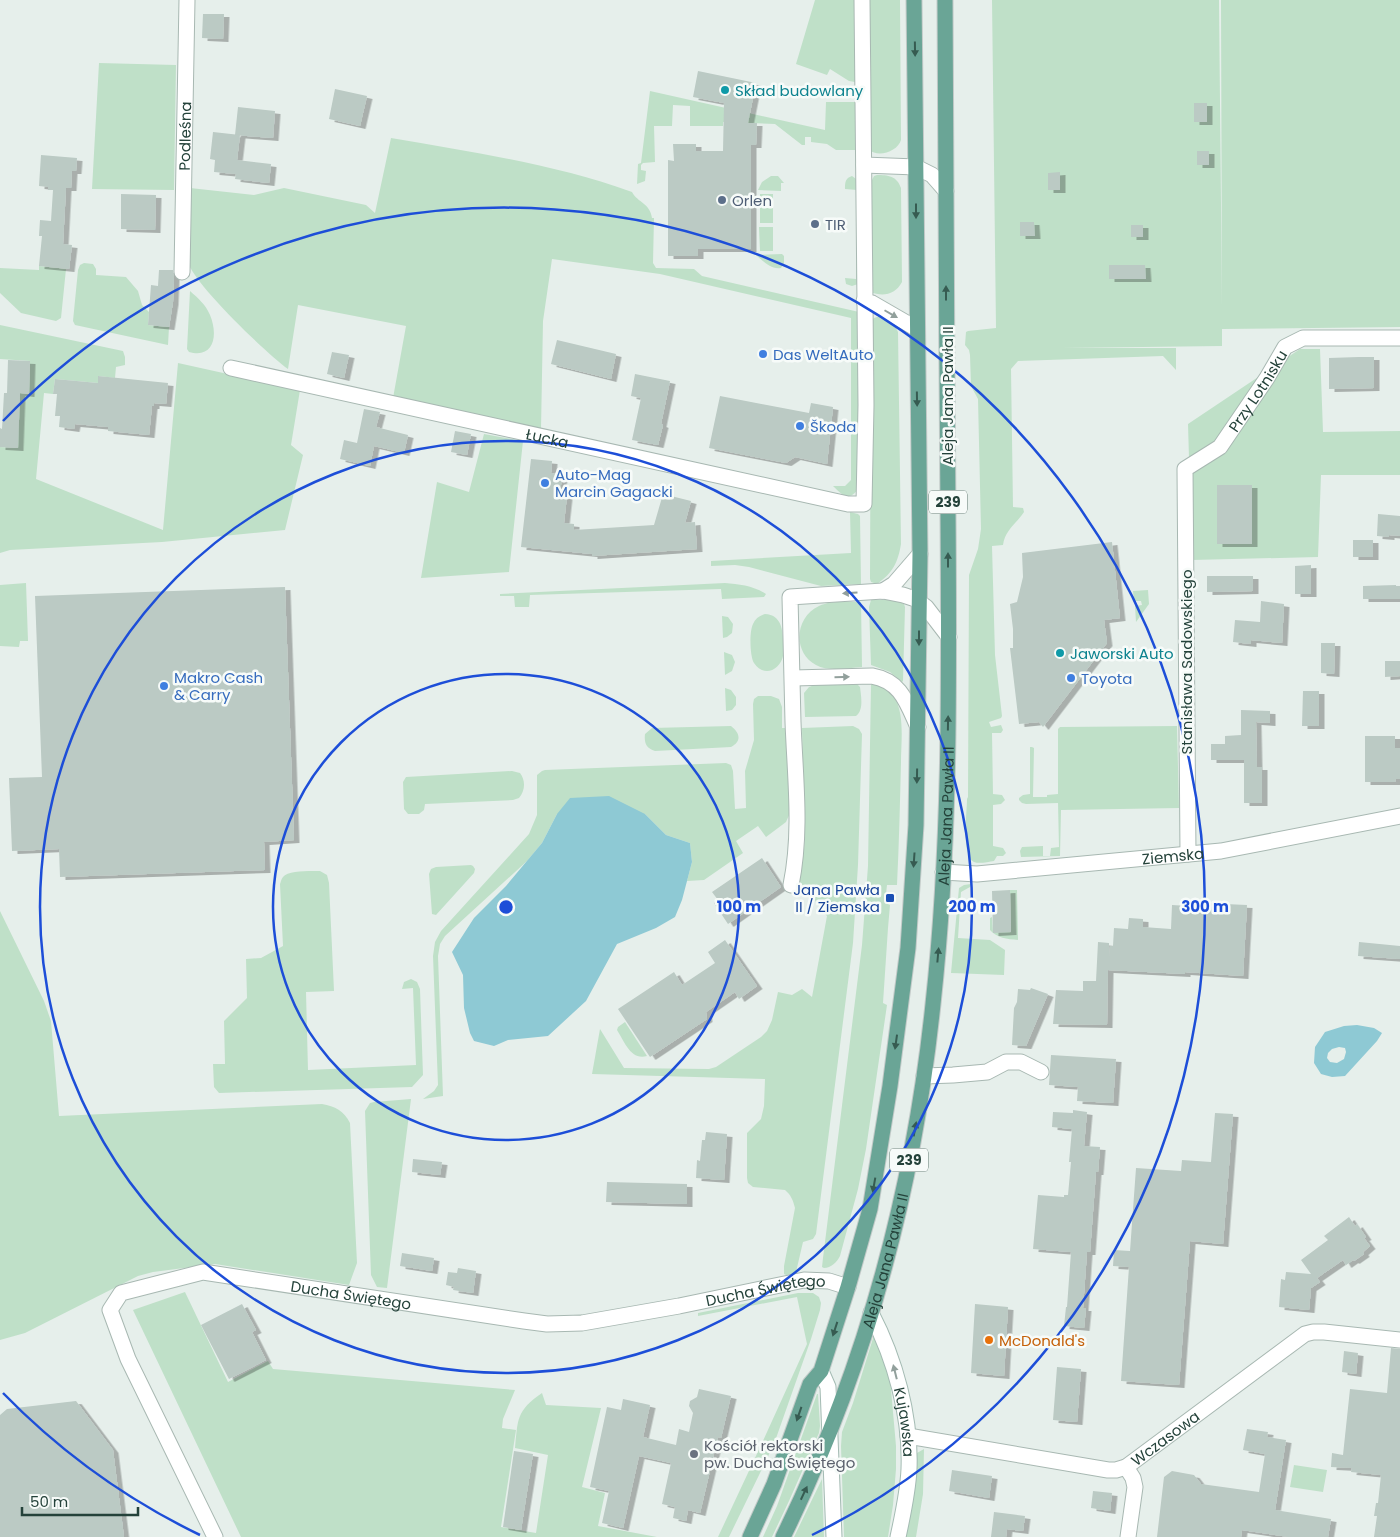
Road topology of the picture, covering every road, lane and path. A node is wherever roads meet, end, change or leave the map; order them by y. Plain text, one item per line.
1 (187, 0) edge
2 (862, 0) edge
3 (914, 0) edge
4 (945, 0) edge
5 (864, 165) junction
6 (916, 167) junction
7 (946, 191) junction
8 (182, 272) dead end
9 (864, 301) junction
10 (917, 329) junction
11 (1400, 338) edge
12 (231, 368) dead end
13 (1185, 469) joint
14 (920, 554) junction
15 (883, 591) junction
16 (919, 602) junction
17 (950, 638) junction
18 (793, 678) junction
19 (918, 727) junction
20 (1400, 816) edge
21 (1188, 854) junction
22 (943, 872) junction
23 (791, 885) dead end
24 (1041, 1072) dead end
25 (924, 1076) junction
26 (848, 1286) junction
27 (871, 1313) junction
28 (1400, 1340) edge
29 (821, 1371) junction
30 (830, 1430) junction
31 (908, 1436) junction
32 (1126, 1467) junction
33 (215, 1537) edge
34 (750, 1537) edge
35 (783, 1537) edge
36 (834, 1537) edge
37 (898, 1537) edge
38 (1128, 1537) edge

1 - 8 street, Podleśna
2 - 5 street
3 -> 6 main road, Aleja Jana Pawła II / 239
4 - 7 main road, Aleja Jana Pawła II / 239
5 - 6 street
5 - 9 street
6 - 7 street
6 -> 10 main road, Aleja Jana Pawła II / 239
17 -> 7 main road, Aleja Jana Pawła II / 239
9 -> 10 street, Aleja Jana Pawła II
9 - 12 street, Łucka
10 -> 14 main road, Aleja Jana Pawła II / 239
11 - 13 street, Przy Lotnisku
13 - 21 street, Stanisława Sadowskiego
14 - 15 street
14 - 16 main road, Aleja Jana Pawła II / 239
15 - 16 street
15 -> 18 street
16 - 17 street
16 -> 19 main road, Aleja Jana Pawła II / 239
22 -> 17 main road, Aleja Jana Pawła II / 239
18 -> 19 street
18 - 23 street
19 -> 26 main road, Aleja Jana Pawła II / 239
20 - 21 street, Ziemska
21 - 22 street, Ziemska
25 -> 22 main road, Aleja Jana Pawła II / 239
24 - 25 street
27 -> 25 main road, Aleja Jana Pawła II / 239
26 -> 29 main road, Aleja Jana Pawła II / 239
26 - 33 street, Ducha Świętego
27 - 30 main road, Aleja Jana Pawła II / 239
31 -> 27 street, Kujawska
28 - 32 street, Wczasowa
29 - 30 street
29 -> 34 main road, Aleja Jana Pawła II / 239
35 -> 30 main road, Aleja Jana Pawła II / 239
30 - 36 street
31 - 32 street, Wczasowa
31 - 37 street, Kujawska
32 - 38 street

